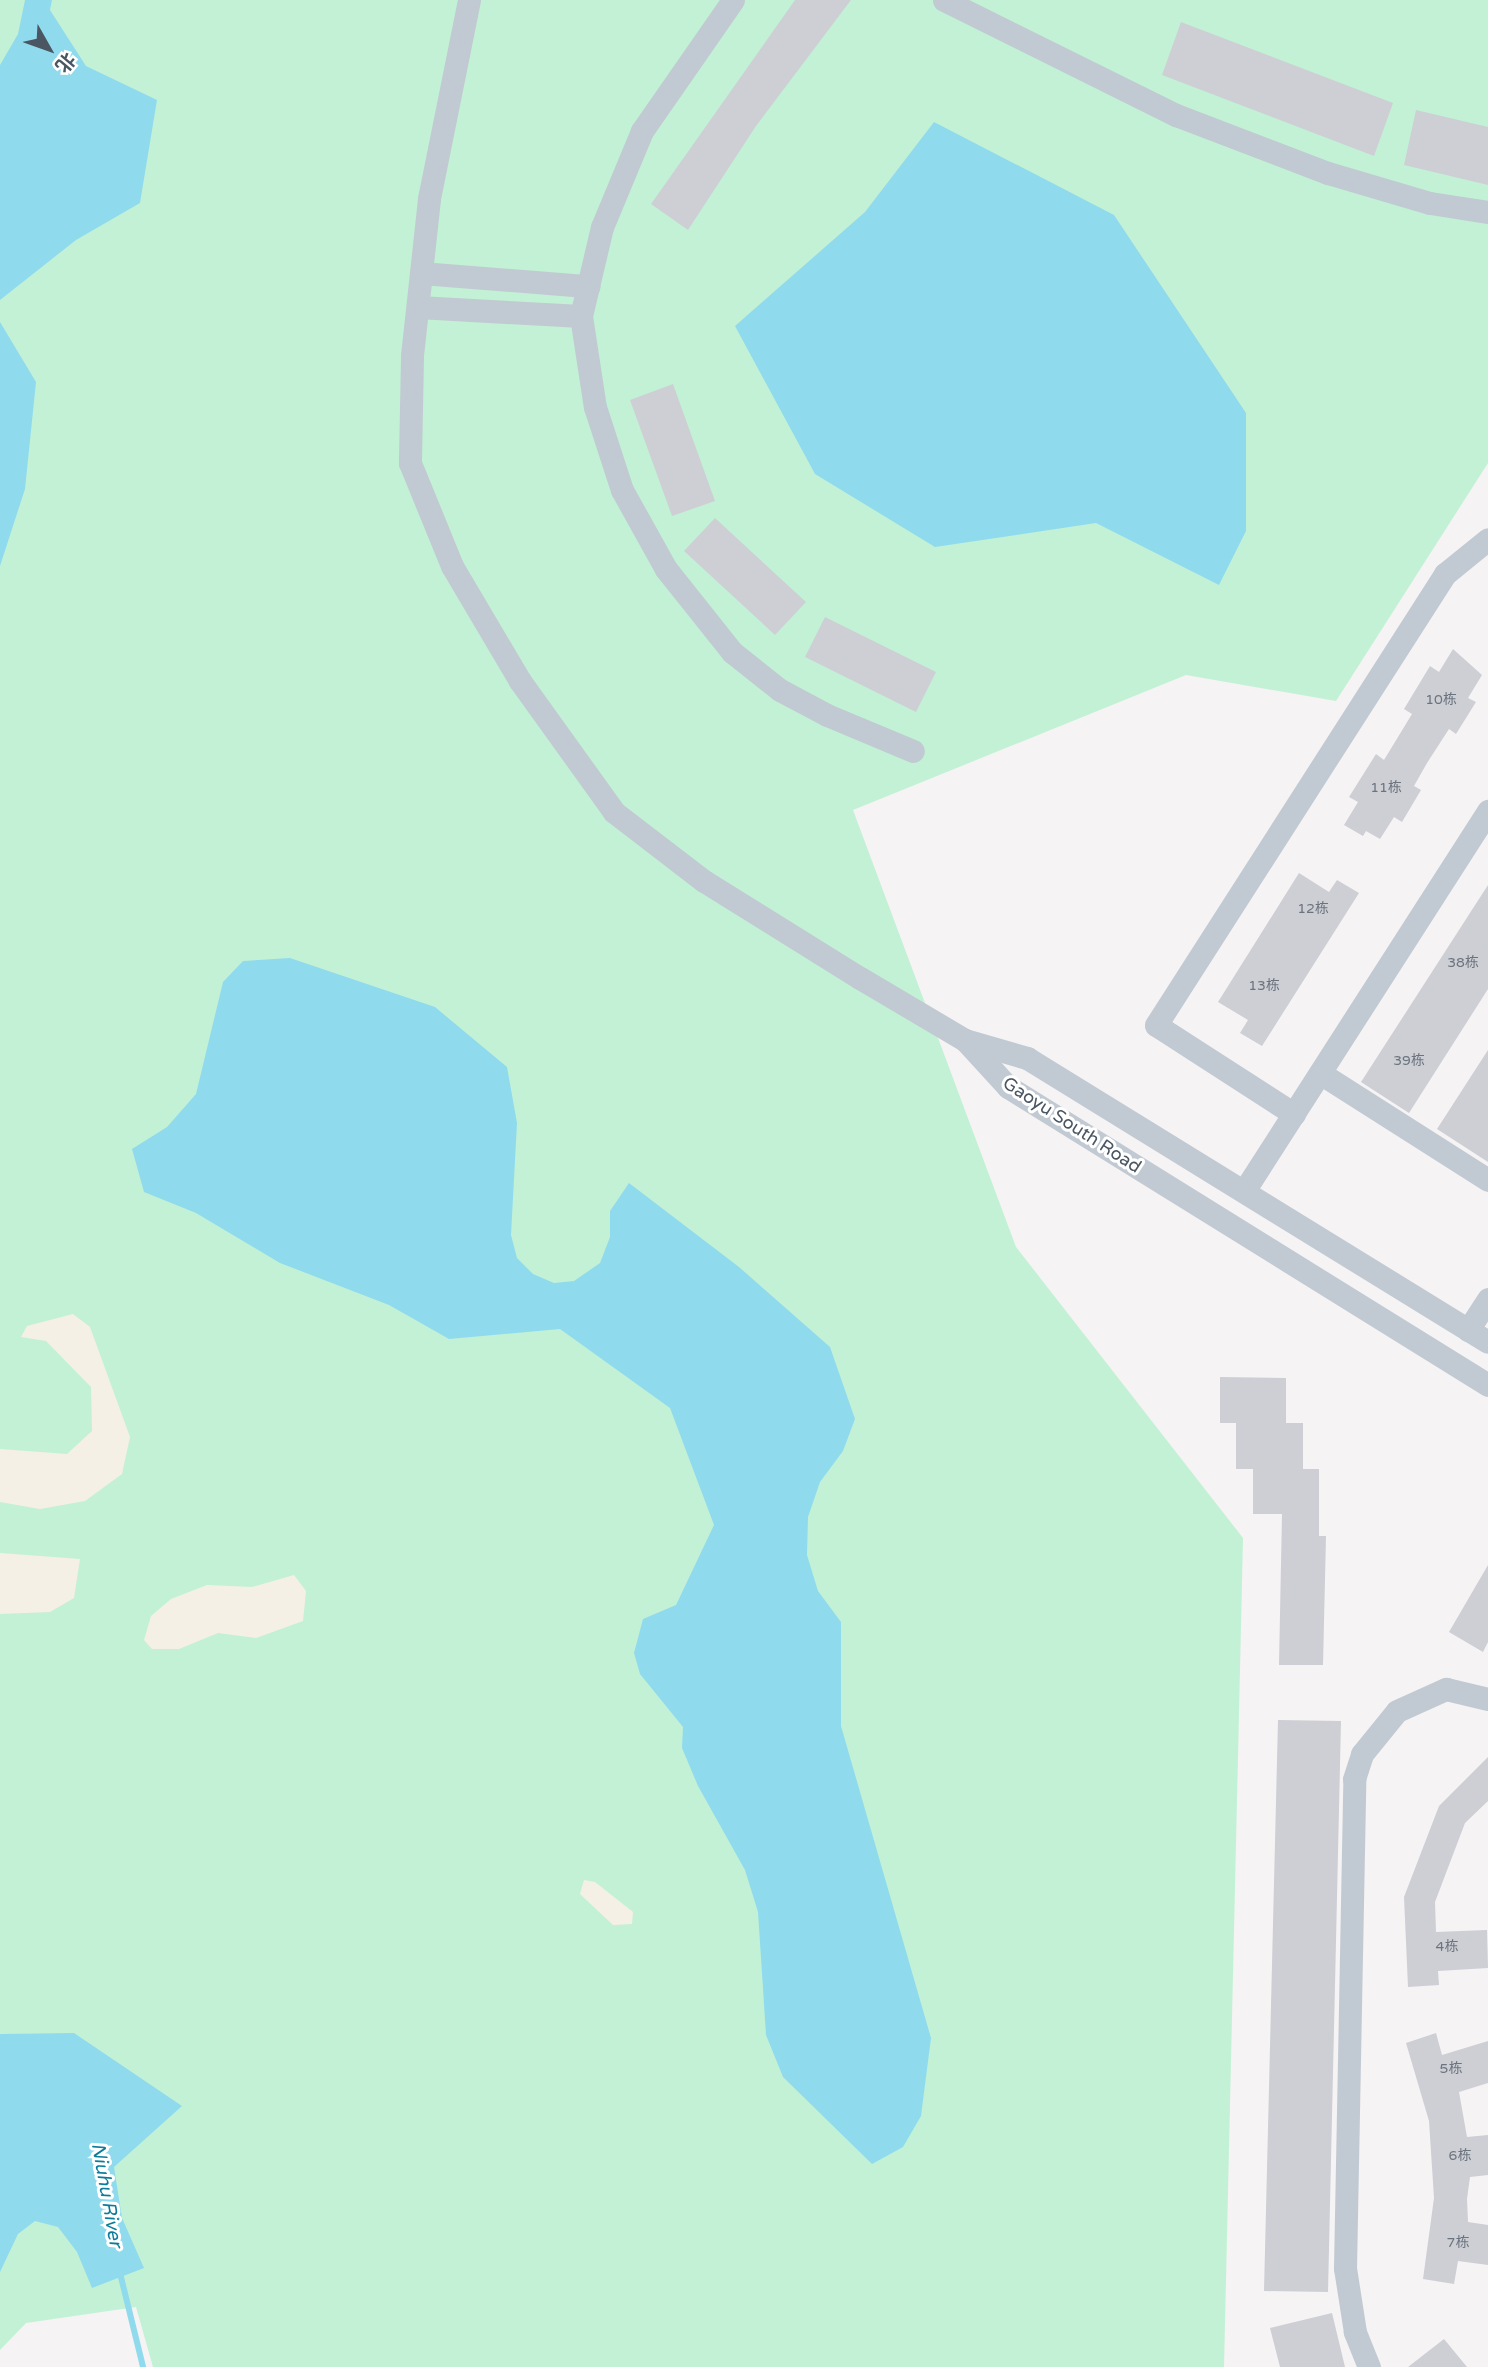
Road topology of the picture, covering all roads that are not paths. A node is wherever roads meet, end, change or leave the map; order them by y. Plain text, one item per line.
1 (469, 0) edge
2 (733, 0) edge
3 (944, 0) edge
4 (1488, 212) edge
5 (421, 273) junction
6 (588, 286) junction
7 (418, 306) junction
8 (581, 316) junction
9 (1488, 539) edge
10 (913, 751) dead end
11 (1488, 811) edge
12 (965, 1040) junction
13 (1320, 1073) junction
14 (1294, 1114) junction
15 (1488, 1180) edge
16 (1244, 1191) junction
17 (1488, 1299) edge
18 (1468, 1330) junction
19 (1488, 1342) edge
20 (1488, 1385) edge
21 (1488, 1699) edge
22 (1370, 2367) edge

1 - 5 street
2 - 6 street
3 - 4 street
5 - 6 street
5 - 7 street
6 - 8 street
7 - 8 street
7 - 12 street
8 - 10 street
9 - 14 street
11 - 13 street
12 - 16 street, Gaoyu South Road
12 - 20 street, Gaoyu South Road
13 - 14 street
13 - 15 street
14 - 16 street
16 - 18 street, Gaoyu South Road
17 - 18 street
18 - 19 street, Gaoyu South Road
21 - 22 street

